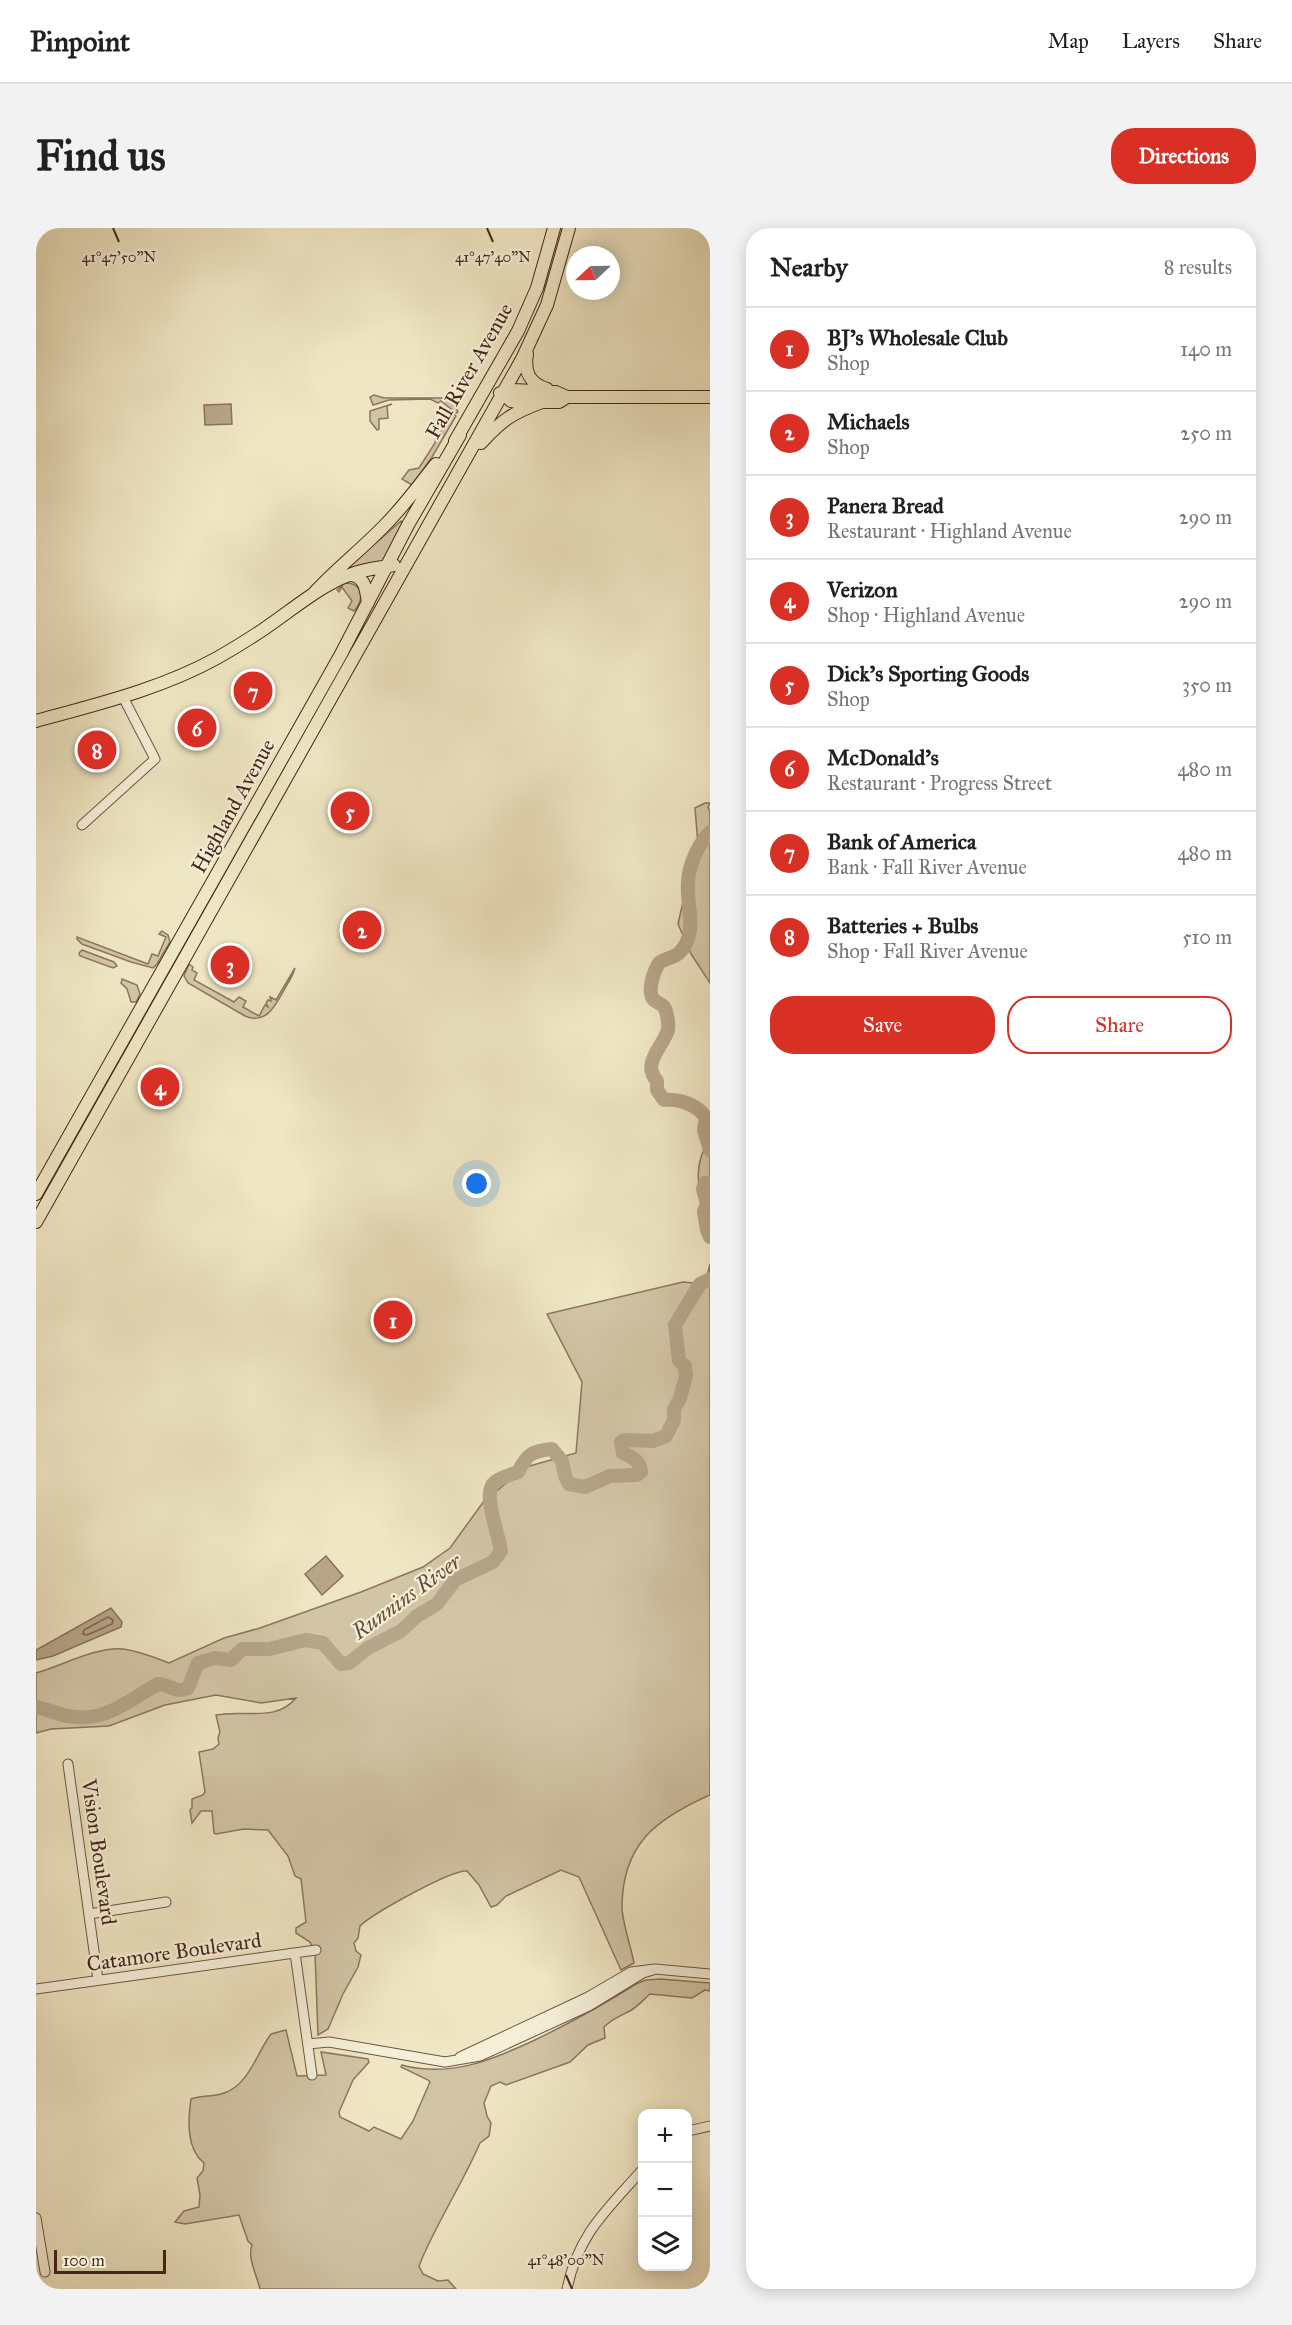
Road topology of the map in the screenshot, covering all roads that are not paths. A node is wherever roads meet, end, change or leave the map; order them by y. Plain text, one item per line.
1 (554, 228) edge
2 (569, 228) edge
3 (529, 343) junction
4 (484, 392) junction
5 (503, 394) junction
6 (562, 395) junction
7 (710, 397) edge
8 (542, 402) junction
9 (460, 435) junction
10 (460, 470) junction
11 (417, 546) joint
12 (409, 558) junction
13 (388, 566) junction
14 (348, 575) junction
15 (314, 593) junction
16 (368, 603) junction
17 (123, 697) junction
18 (36, 721) edge
19 (82, 825) dead end
20 (36, 1194) edge
21 (36, 1222) edge
22 (68, 1764) dead end
23 (166, 1902) dead end
24 (89, 1914) junction
25 (316, 1950) dead end
26 (295, 1953) junction
27 (710, 1974) edge
28 (98, 1980) junction
29 (36, 1989) edge
30 (308, 2044) junction
31 (312, 2075) dead end
32 (710, 2126) edge
33 (692, 2130) edge
34 (638, 2174) edge
35 (36, 2218) edge
36 (45, 2272) dead end
37 (567, 2289) edge

1 - 4 main road, Fall River Avenue
2 - 3 main road, Fall River Avenue
3 - 5 main road, Fall River Avenue
3 - 6 main road
4 - 5 main road
4 - 9 main road, Fall River Avenue
5 - 6 main road
5 - 8 main road
5 - 10 main road, Fall River Avenue
6 - 7 main road
6 - 8 main road
8 - 10 main road
9 - 13 main road, Highland Avenue
9 - 15 main road, Fall River Avenue
10 - 11 main road, Fall River Avenue
11 - 12 main road, Highland Avenue
12 - 13 main road, Fall River Avenue
12 - 21 main road, Highland Avenue
13 - 14 main road, Fall River Avenue
13 - 16 main road, Highland Avenue
14 - 15 main road, Fall River Avenue
14 - 16 main road
15 - 17 main road, Fall River Avenue
16 - 20 main road, Highland Avenue
17 - 18 main road, Fall River Avenue
17 - 19 street
22 - 24 street, Vision Boulevard
23 - 24 street
24 - 28 street, Vision Boulevard
25 - 26 street, Catamore Boulevard
26 - 28 street, Catamore Boulevard
26 - 30 street
27 - 30 street
28 - 29 street, Catamore Boulevard
30 - 31 street
32 - 33 street
34 - 37 street
35 - 36 street

